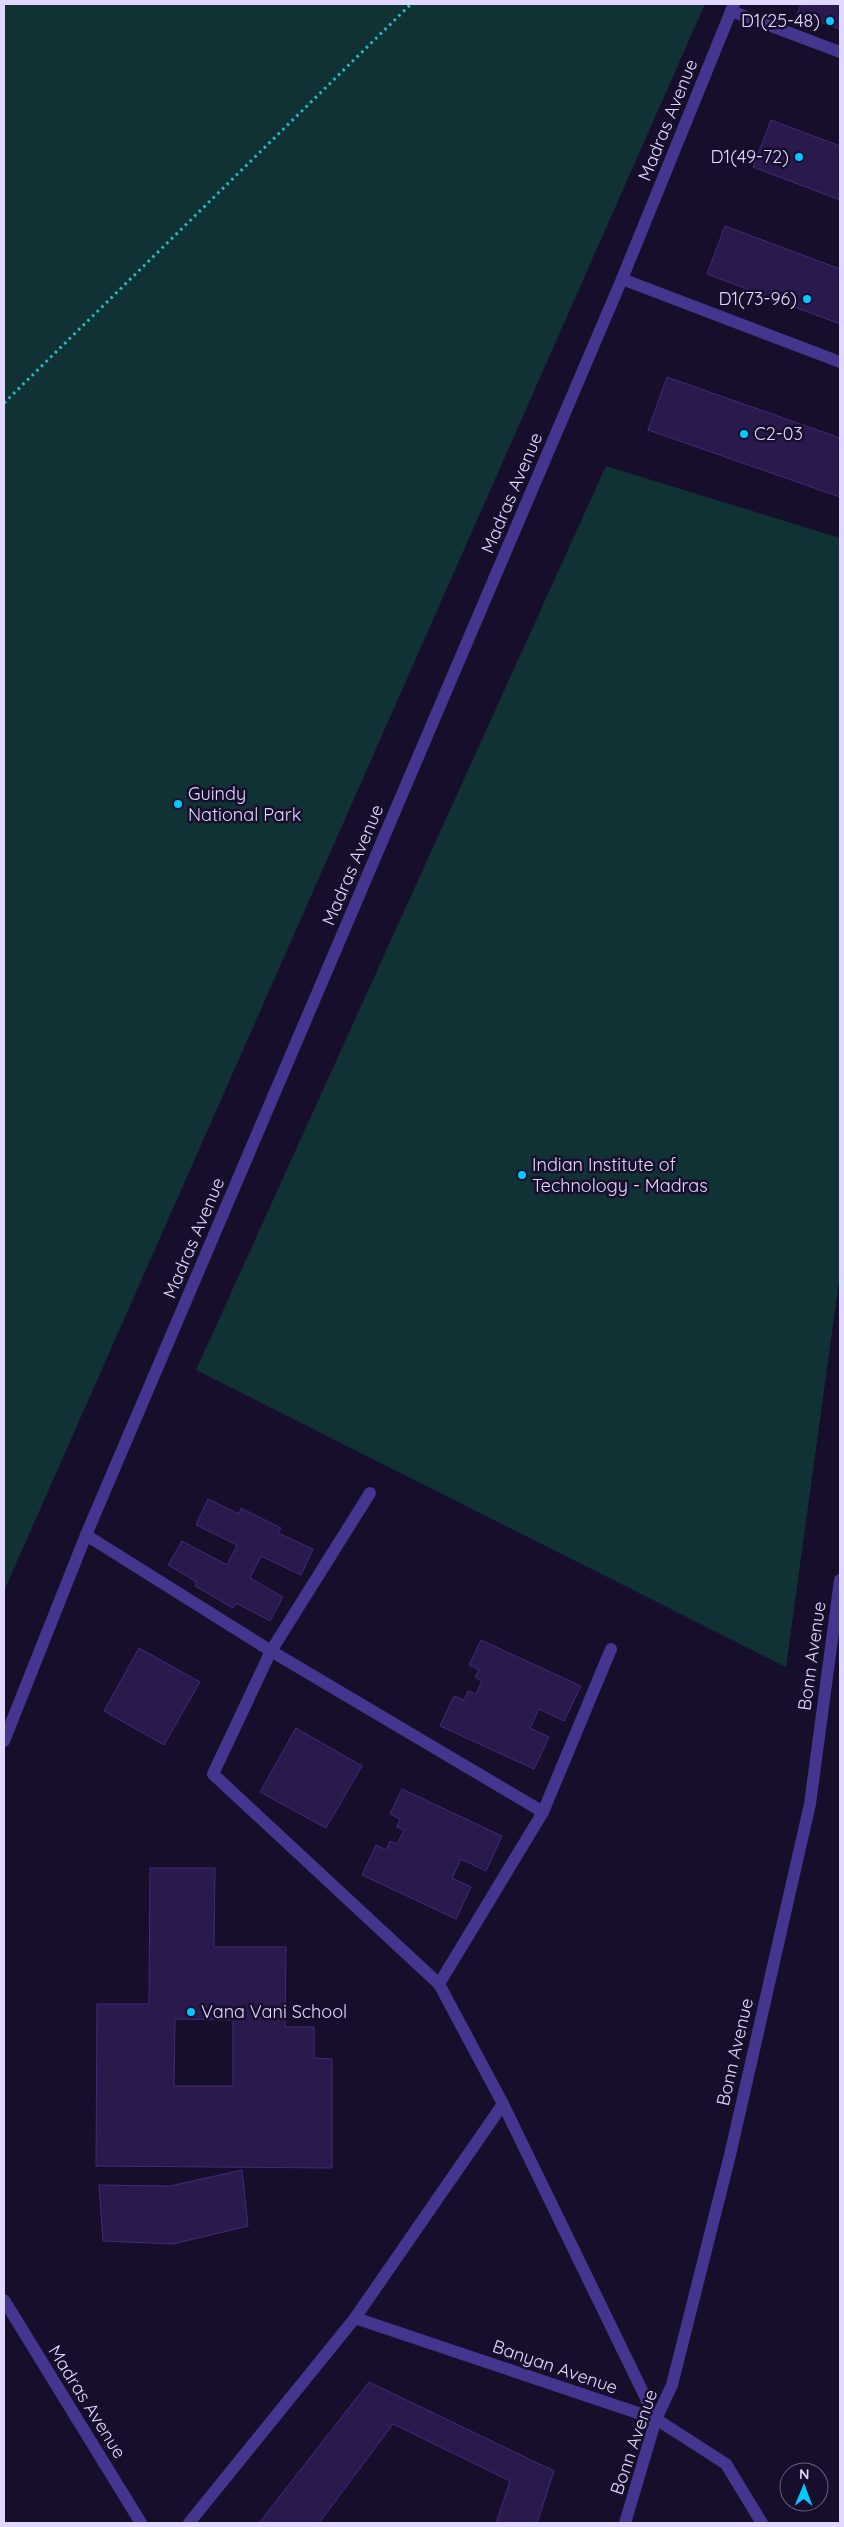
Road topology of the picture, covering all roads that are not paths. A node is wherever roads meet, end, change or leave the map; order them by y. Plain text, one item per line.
1 (733, 7) edge
2 (840, 52) edge
3 (622, 280) junction
4 (840, 362) edge
5 (370, 1493) dead end
6 (86, 1535) junction
7 (840, 1580) edge
8 (611, 1649) dead end
9 (271, 1651) junction
10 (4, 1741) edge
11 (543, 1812) junction
12 (439, 1984) junction
13 (503, 2104) junction
14 (4, 2300) edge
15 (356, 2318) junction
16 (656, 2419) junction
17 (141, 2523) edge
18 (189, 2523) edge
19 (625, 2523) edge
20 (762, 2523) edge

1 - 2 lane
1 - 3 lane, Madras Avenue
3 - 4 lane
3 - 6 lane, Madras Avenue
5 - 9 lane
6 - 9 lane
6 - 10 lane, Madras Avenue
7 - 16 lane, Bonn Avenue
8 - 11 lane
9 - 11 lane
9 - 12 lane
11 - 12 lane
12 - 13 lane
13 - 15 lane
13 - 16 lane
14 - 17 lane, Madras Avenue
15 - 16 lane, Banyan Avenue
15 - 18 lane
16 - 19 lane, Bonn Avenue
16 - 20 lane, Banyan Avenue

